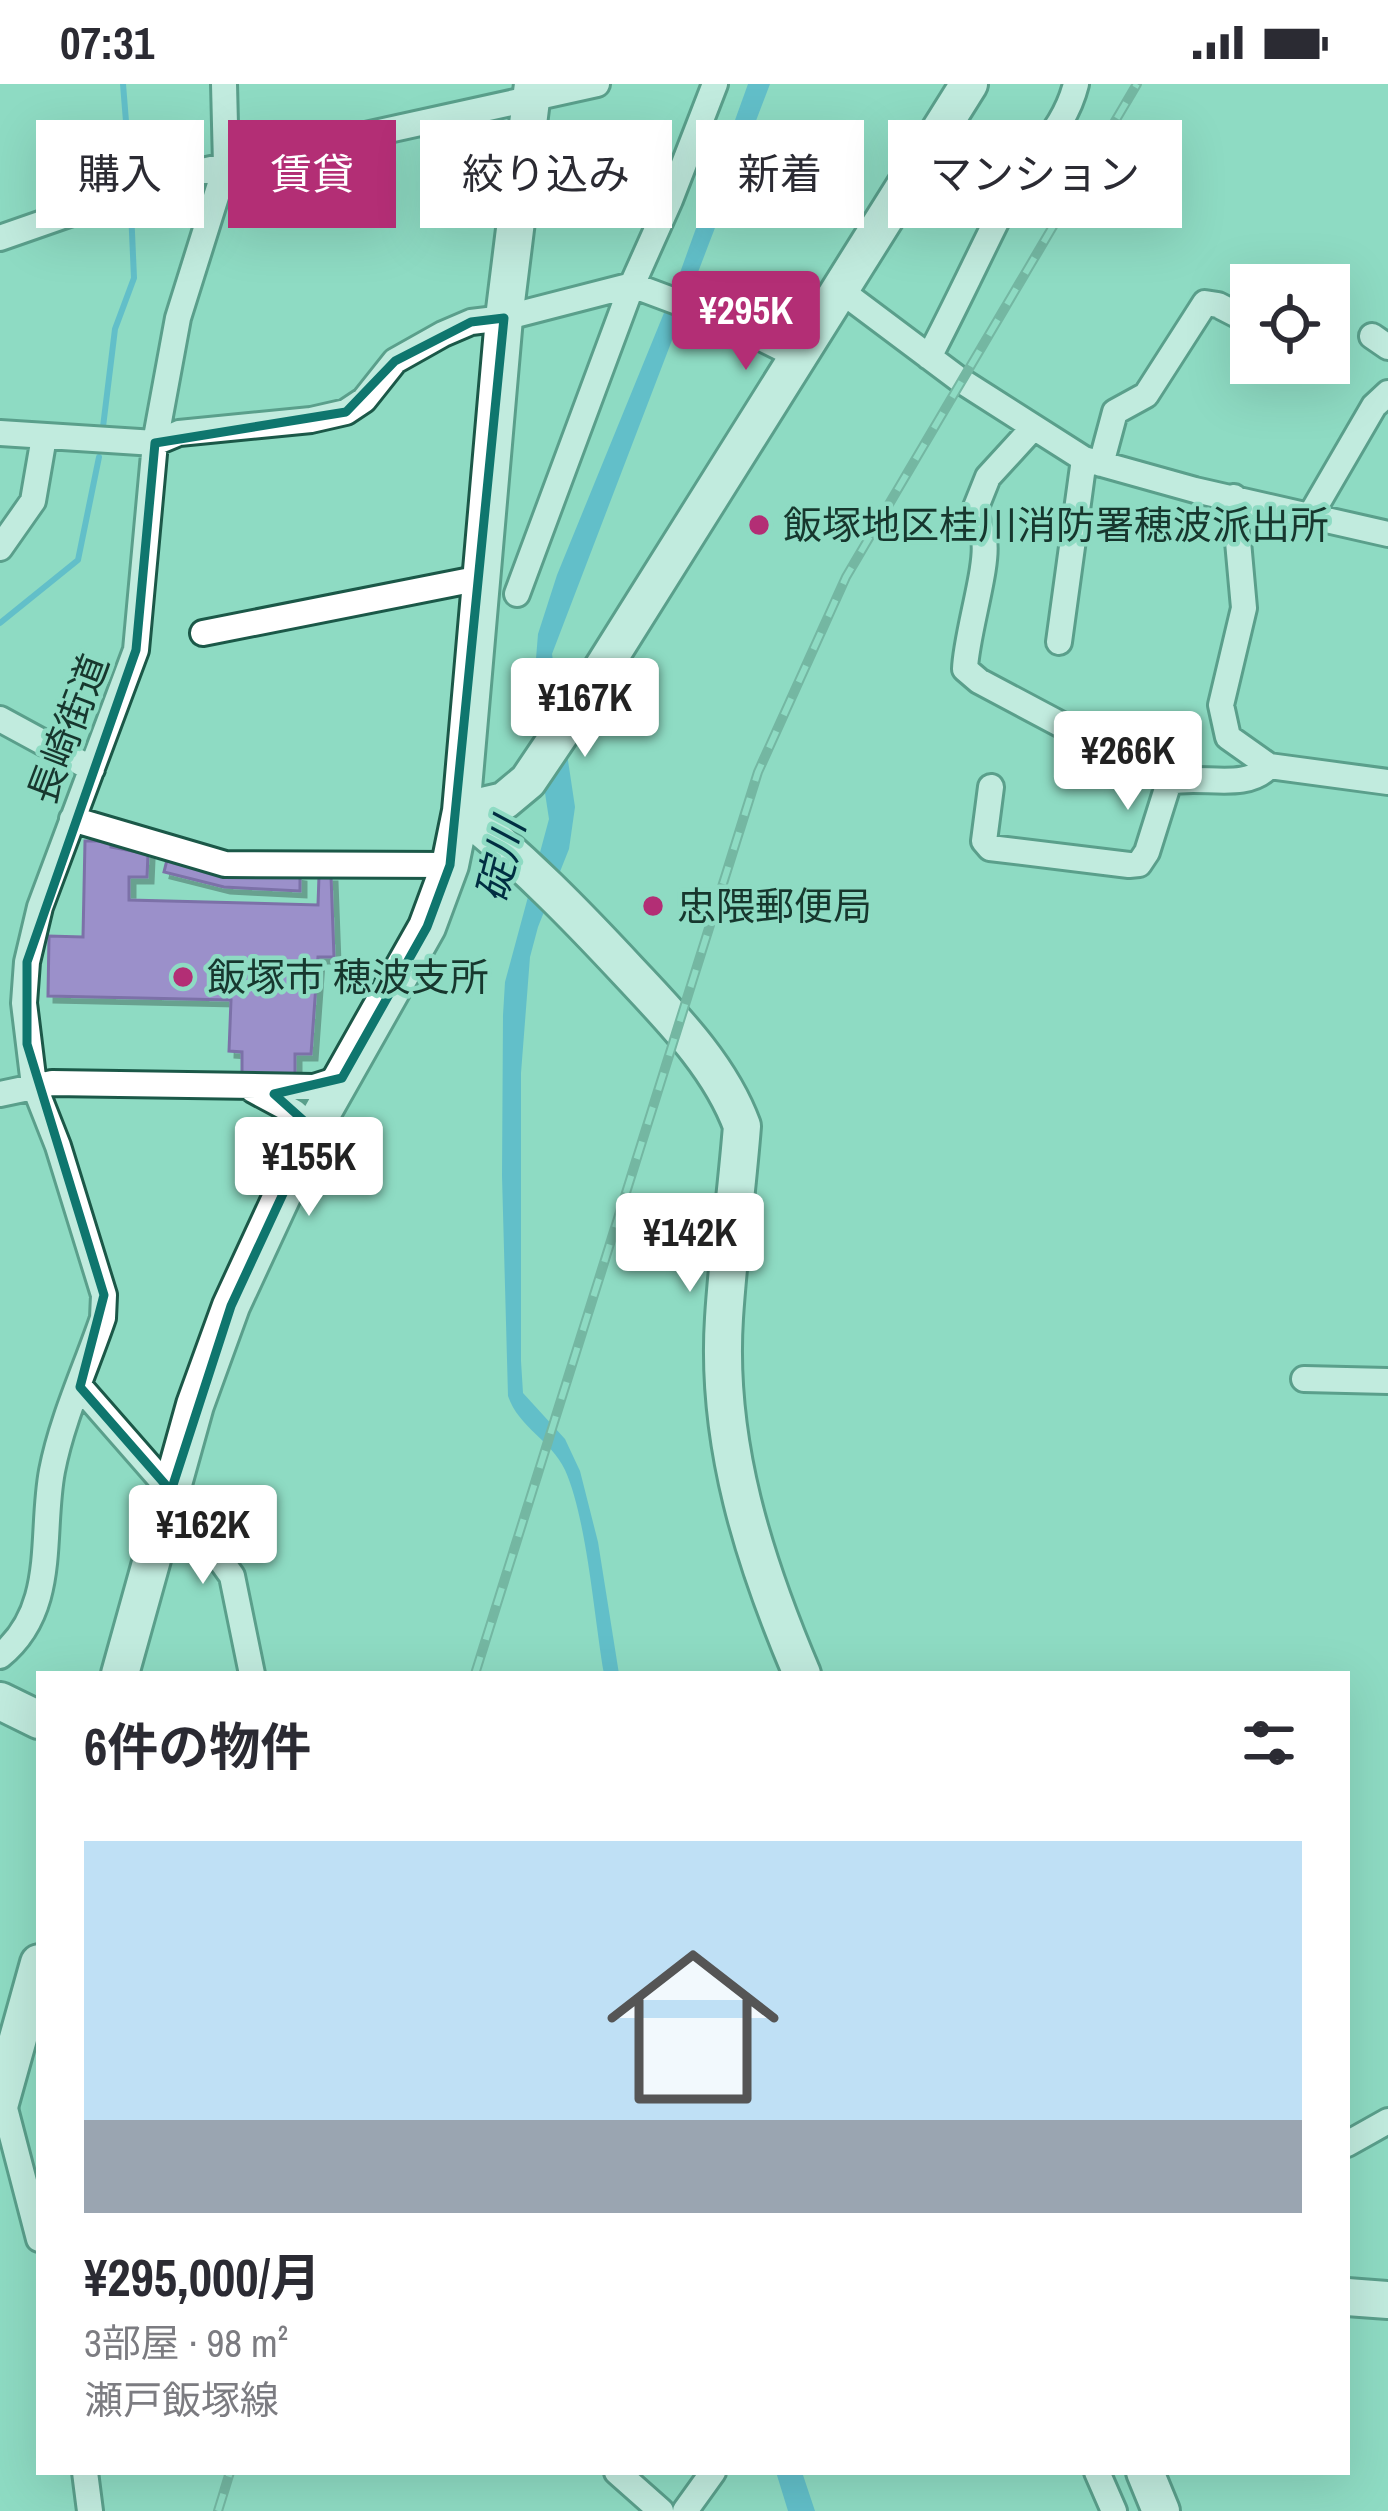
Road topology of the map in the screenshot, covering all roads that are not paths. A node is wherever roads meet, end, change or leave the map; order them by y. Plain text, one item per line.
1 (224, 84) edge
2 (597, 84) edge
3 (715, 84) edge
4 (969, 84) edge
5 (1076, 84) edge
6 (532, 90) edge
7 (226, 165) junction
8 (0, 238) edge
9 (635, 286) junction
10 (840, 290) junction
11 (1230, 311) edge
12 (504, 317) junction
13 (799, 357) junction
14 (929, 357) junction
15 (1388, 393) edge
16 (1032, 429) junction
17 (0, 433) edge
18 (44, 437) junction
19 (154, 442) junction
20 (1092, 461) junction
21 (1234, 497) junction
22 (1310, 516) junction
23 (1388, 534) edge
24 (0, 548) edge
25 (481, 578) junction
26 (517, 594) dead end
27 (202, 633) dead end
28 (1059, 641) dead end
29 (0, 719) edge
30 (1269, 766) junction
31 (92, 770) junction
32 (1169, 782) junction
33 (1388, 782) edge
34 (991, 787) dead end
35 (461, 811) junction
36 (72, 819) junction
37 (450, 865) junction
38 (342, 1078) junction
39 (34, 1084) junction
40 (246, 1088) junction
41 (0, 1094) edge
42 (313, 1129) junction
43 (1304, 1379) dead end
44 (1388, 1382) edge
45 (80, 1387) junction
46 (171, 1491) junction
47 (0, 1655) edge
48 (120, 1671) edge
49 (251, 1671) edge
50 (801, 1671) edge
51 (0, 1701) edge
52 (36, 1719) edge
53 (36, 1974) edge
54 (1, 2100) edge
55 (1388, 2121) edge
56 (1350, 2142) edge
57 (36, 2229) edge
58 (1350, 2297) edge
59 (1388, 2300) edge
60 (85, 2475) edge
61 (620, 2475) edge
62 (711, 2475) edge
63 (1098, 2475) edge
64 (1146, 2475) edge
65 (90, 2511) edge
66 (661, 2511) edge
67 (685, 2511) edge
68 (1114, 2511) edge
69 (1160, 2511) edge

1 - 7 street, 長崎街道
2 - 6 street
3 - 9 street
4 - 10 main road
5 - 14 street
6 - 7 street
6 - 12 main road
7 - 8 street
7 - 19 street, 長崎街道
9 - 12 street
9 - 13 street
9 - 26 street
10 - 13 main road
10 - 14 street
11 - 20 street
12 - 19 street
12 - 25 main road
13 - 35 main road
14 - 16 street
15 - 22 street
16 - 20 street
16 - 32 street
17 - 18 street
18 - 19 street
18 - 24 street
19 - 31 street, 長崎街道
20 - 21 street
20 - 28 street
21 - 22 street
21 - 30 street
22 - 23 street
25 - 27 street
25 - 35 main road
29 - 31 street
30 - 32 street
30 - 33 street
31 - 36 street, 長崎街道
32 - 34 street
35 - 37 main road
35 - 50 main road
36 - 37 street
36 - 39 street, 長崎街道
37 - 38 main road
38 - 40 street
38 - 42 main road
39 - 40 street
39 - 41 street
39 - 45 street, 長崎街道
40 - 42 street
42 - 46 main road
43 - 44 street
45 - 46 street
45 - 47 street, 長崎街道
46 - 48 main road
46 - 49 street
51 - 52 main road
53 - 54 main road
54 - 57 street
55 - 56 street
58 - 59 main road
60 - 65 street
61 - 66 street
62 - 67 street
63 - 68 street
64 - 69 main road

